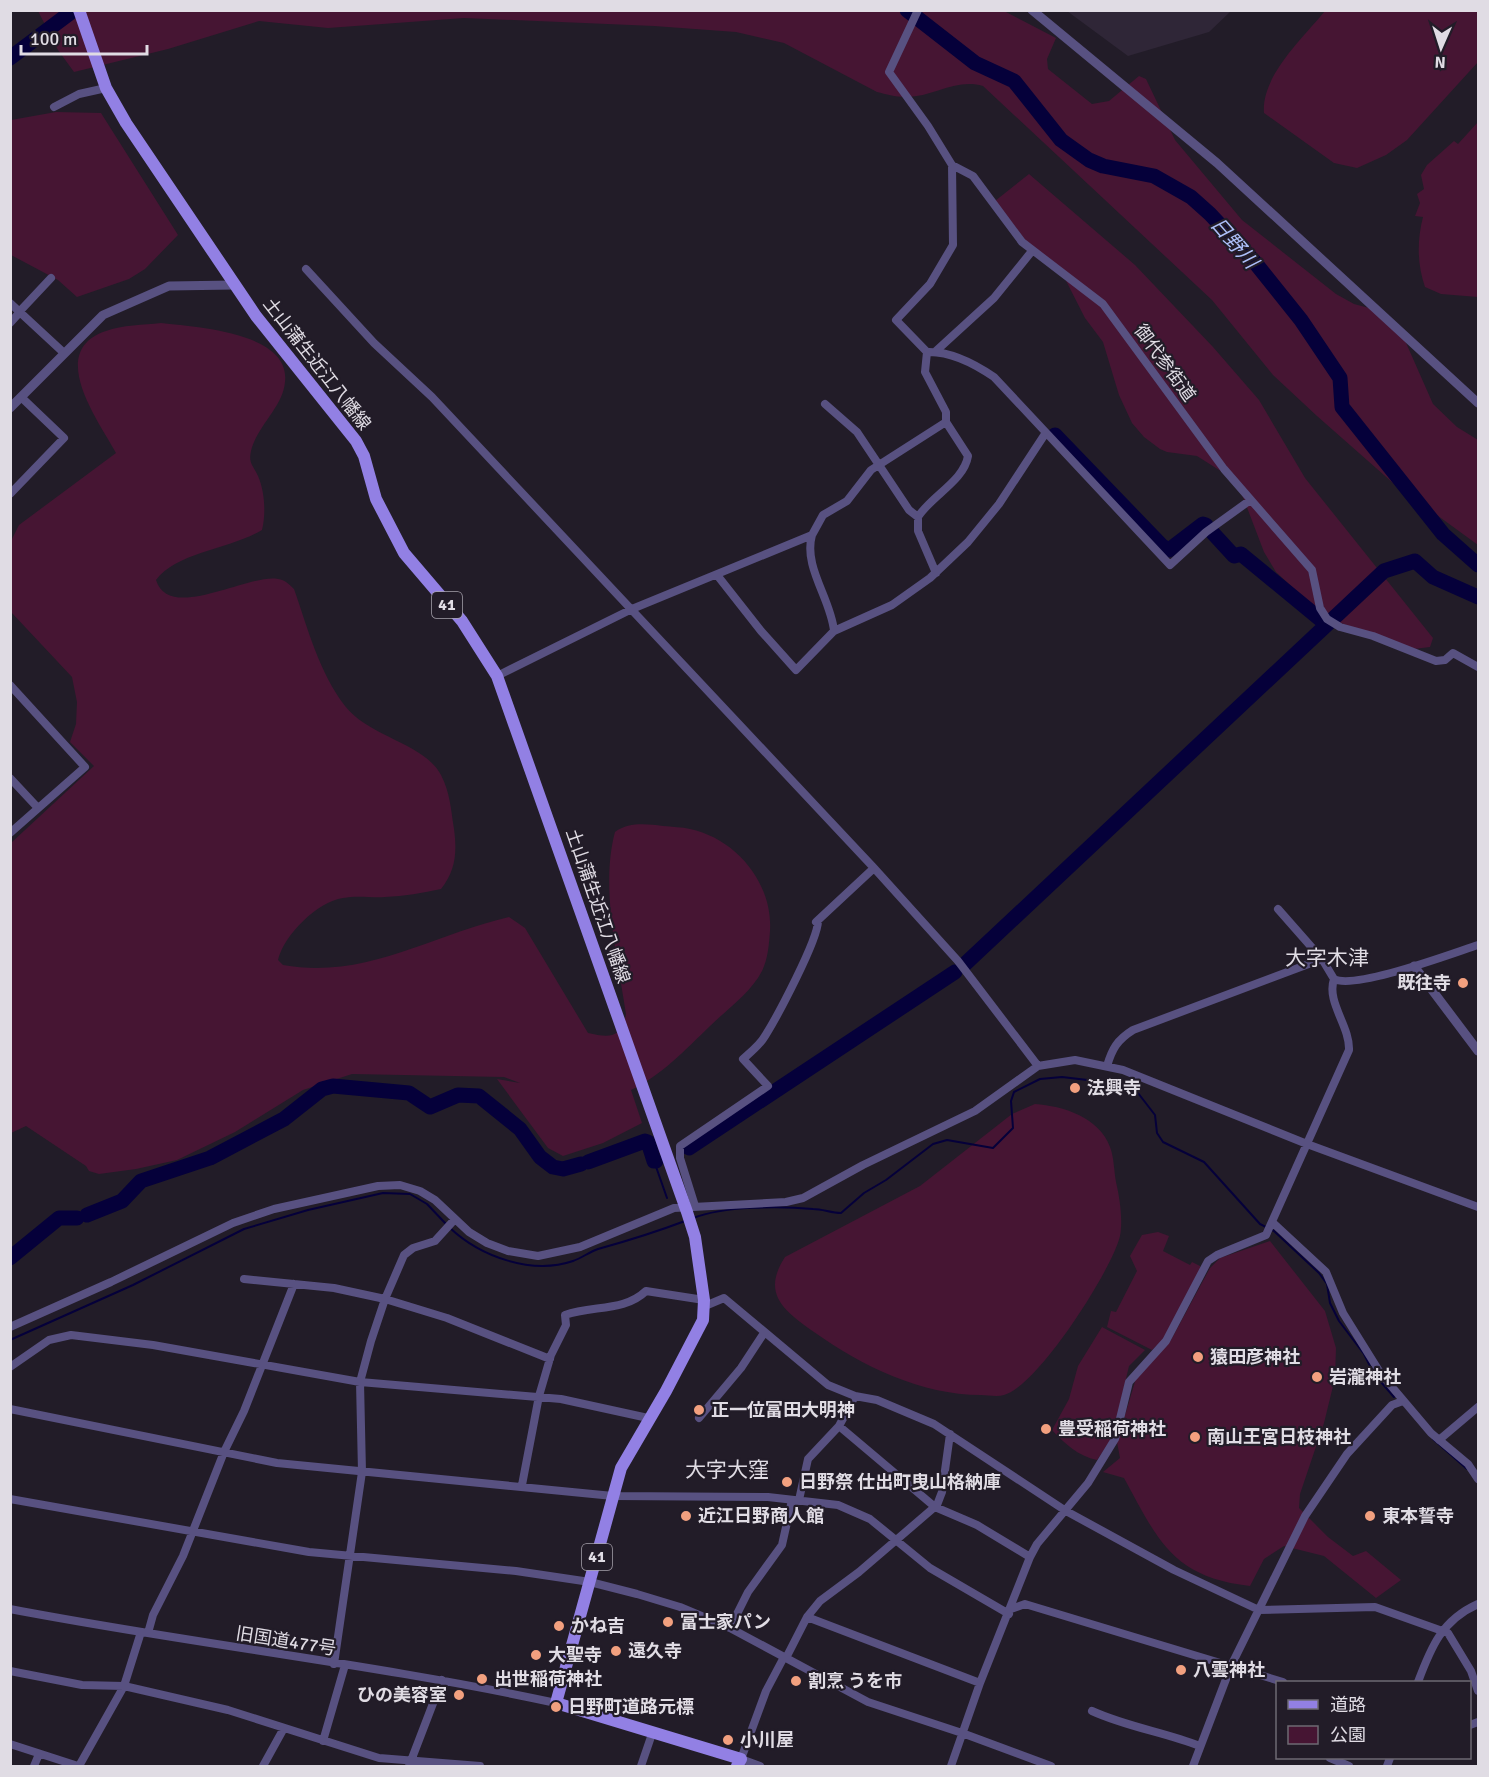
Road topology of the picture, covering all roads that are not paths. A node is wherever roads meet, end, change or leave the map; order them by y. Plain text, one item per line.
1 (79, 10) edge
2 (918, 10) edge
3 (1032, 10) edge
4 (106, 88) junction
5 (54, 107) dead end
6 (952, 165) junction
7 (1032, 251) junction
8 (306, 269) dead end
9 (51, 278) dead end
10 (234, 285) junction
11 (10, 303) edge
12 (20, 312) junction
13 (10, 323) edge
14 (932, 352) junction
15 (64, 353) junction
16 (21, 397) junction
17 (1479, 403) edge
18 (825, 404) dead end
19 (10, 408) edge
20 (946, 422) junction
21 (1045, 434) junction
22 (877, 465) junction
23 (10, 494) edge
24 (1249, 501) junction
25 (918, 518) junction
26 (812, 536) junction
27 (936, 573) junction
28 (717, 575) junction
29 (632, 609) junction
30 (834, 631) junction
31 (1479, 667) edge
32 (497, 676) junction
33 (10, 685) edge
34 (10, 777) edge
35 (38, 808) junction
36 (10, 833) edge
37 (874, 868) junction
38 (1278, 909) dead end
39 (1479, 945) edge
40 (1322, 959) junction
41 (1414, 966) junction
42 (1334, 979) junction
43 (1479, 1051) edge
44 (1038, 1066) junction
45 (1107, 1066) junction
46 (1307, 1144) junction
47 (1479, 1206) edge
48 (689, 1208) junction
49 (453, 1221) junction
50 (1271, 1224) junction
51 (244, 1278) dead end
52 (294, 1284) junction
53 (385, 1299) junction
54 (705, 1303) junction
55 (10, 1327) edge
56 (764, 1333) junction
57 (550, 1359) junction
58 (10, 1367) edge
59 (262, 1367) junction
60 (360, 1382) junction
61 (539, 1396) junction
62 (855, 1396) junction
63 (1403, 1401) junction
64 (1479, 1407) edge
65 (10, 1409) edge
66 (648, 1418) junction
67 (699, 1418) dead end
68 (839, 1426) junction
69 (950, 1434) junction
70 (1439, 1440) junction
71 (224, 1452) junction
72 (362, 1472) junction
73 (1479, 1479) edge
74 (522, 1485) junction
75 (612, 1496) junction
76 (10, 1500) edge
77 (796, 1500) junction
78 (935, 1507) junction
79 (1066, 1510) junction
80 (192, 1532) junction
81 (895, 1542) junction
82 (350, 1556) junction
83 (1030, 1557) junction
84 (590, 1582) junction
85 (1479, 1604) edge
86 (10, 1609) edge
87 (1259, 1610) junction
88 (1010, 1612) junction
89 (807, 1617) junction
90 (730, 1628) junction
91 (1442, 1630) junction
92 (144, 1632) junction
93 (785, 1657) junction
94 (334, 1664) junction
95 (345, 1665) junction
96 (1231, 1666) junction
97 (10, 1671) edge
98 (442, 1680) junction
99 (1277, 1681) edge
100 (1419, 1681) edge
101 (980, 1683) junction
102 (124, 1686) junction
103 (1479, 1691) edge
104 (556, 1702) junction
105 (1092, 1711) dead end
106 (284, 1728) junction
107 (653, 1731) junction
108 (962, 1733) junction
109 (323, 1741) junction
110 (10, 1744) edge
111 (1200, 1746) junction
112 (39, 1754) junction
113 (1332, 1759) edge
114 (739, 1763) edge
115 (410, 1764) edge
116 (34, 1767) edge
117 (79, 1767) edge
118 (263, 1767) edge
119 (480, 1767) edge
120 (640, 1767) edge
121 (760, 1767) edge
122 (951, 1767) edge
123 (1051, 1767) edge
124 (1192, 1767) edge
125 (1349, 1767) edge

1 - 4 main road, 土山蒲生近江八幡線 / 41
2 - 6 street, 御代参街道
3 - 17 street
4 - 5 street
4 - 10 main road, 土山蒲生近江八幡線 / 41
6 - 7 street, 御代参街道
6 - 14 street
7 - 14 street
7 - 24 street, 御代参街道
8 - 29 street
9 - 12 street
10 - 15 street
10 - 32 main road, 土山蒲生近江八幡線 / 41
11 - 12 street
12 - 13 street
12 - 15 street
14 - 20 street
14 - 21 street
15 - 16 street
16 - 19 street
16 - 23 street
18 - 22 street
20 - 22 street
20 - 25 street
21 - 24 street
21 - 27 street
22 - 25 street
22 - 26 street
24 - 31 street, 御代参街道
25 - 27 street
26 - 28 street
26 - 30 street
27 - 30 street
28 - 29 street
28 - 30 street
29 - 32 street
29 - 37 street
32 - 48 main road, 土山蒲生近江八幡線 / 41
33 - 35 street
34 - 35 street
35 - 36 street
37 - 44 street
37 - 48 street
38 - 40 street
39 - 41 street
40 - 42 street
40 - 45 street
41 - 42 street
41 - 43 street
42 - 46 street
44 - 45 street
44 - 48 street
45 - 46 street
46 - 47 street
46 - 50 street
48 - 49 street
48 - 54 main road, 土山蒲生近江八幡線 / 41
49 - 53 street
49 - 55 street
50 - 63 street
50 - 79 street
51 - 52 street
52 - 53 street
52 - 59 street
53 - 57 street
53 - 60 street
54 - 56 street
54 - 57 street
54 - 66 main road, 土山蒲生近江八幡線 / 41
56 - 62 street
56 - 67 street
57 - 61 street
58 - 59 street
59 - 60 street
59 - 71 street
60 - 61 street
60 - 72 street
61 - 66 street
61 - 74 street
62 - 68 street
62 - 69 street
63 - 70 street
63 - 87 street
64 - 70 street
65 - 71 street
66 - 75 main road, 土山蒲生近江八幡線 / 41
68 - 77 street
68 - 78 street
69 - 78 street
69 - 79 street
70 - 73 street
71 - 72 street
71 - 80 street
72 - 74 street
72 - 82 street
74 - 75 street
75 - 77 street
75 - 84 main road, 土山蒲生近江八幡線 / 41
76 - 80 street
77 - 81 street
77 - 90 street
78 - 81 street
78 - 83 street
79 - 83 street
79 - 87 street
80 - 82 street
80 - 92 street
81 - 88 street
81 - 89 street
82 - 84 street
82 - 94 street
83 - 88 street
84 - 90 street
84 - 104 main road, 土山蒲生近江八幡線 / 41
85 - 91 street
86 - 92 street, 旧国道477号
87 - 91 street
87 - 96 street
88 - 96 street
88 - 101 street
89 - 93 street
89 - 101 street
90 - 93 street
91 - 100 street
91 - 103 street
92 - 94 street, 旧国道477号
92 - 102 street
93 - 108 street
93 - 114 street
94 - 95 street, 旧国道477号
95 - 98 street, 旧国道477号
95 - 109 street
96 - 99 street
96 - 111 street
97 - 102 street
98 - 104 street, 旧国道477号
98 - 115 street
101 - 108 street
102 - 106 street
102 - 117 street
104 - 107 main road
105 - 111 street
106 - 109 street
106 - 118 street
107 - 114 main road
107 - 120 street
108 - 122 street
108 - 123 street
109 - 115 street
110 - 112 street
111 - 124 street
112 - 116 street
112 - 117 street
113 - 125 street
114 - 121 street
115 - 119 street

